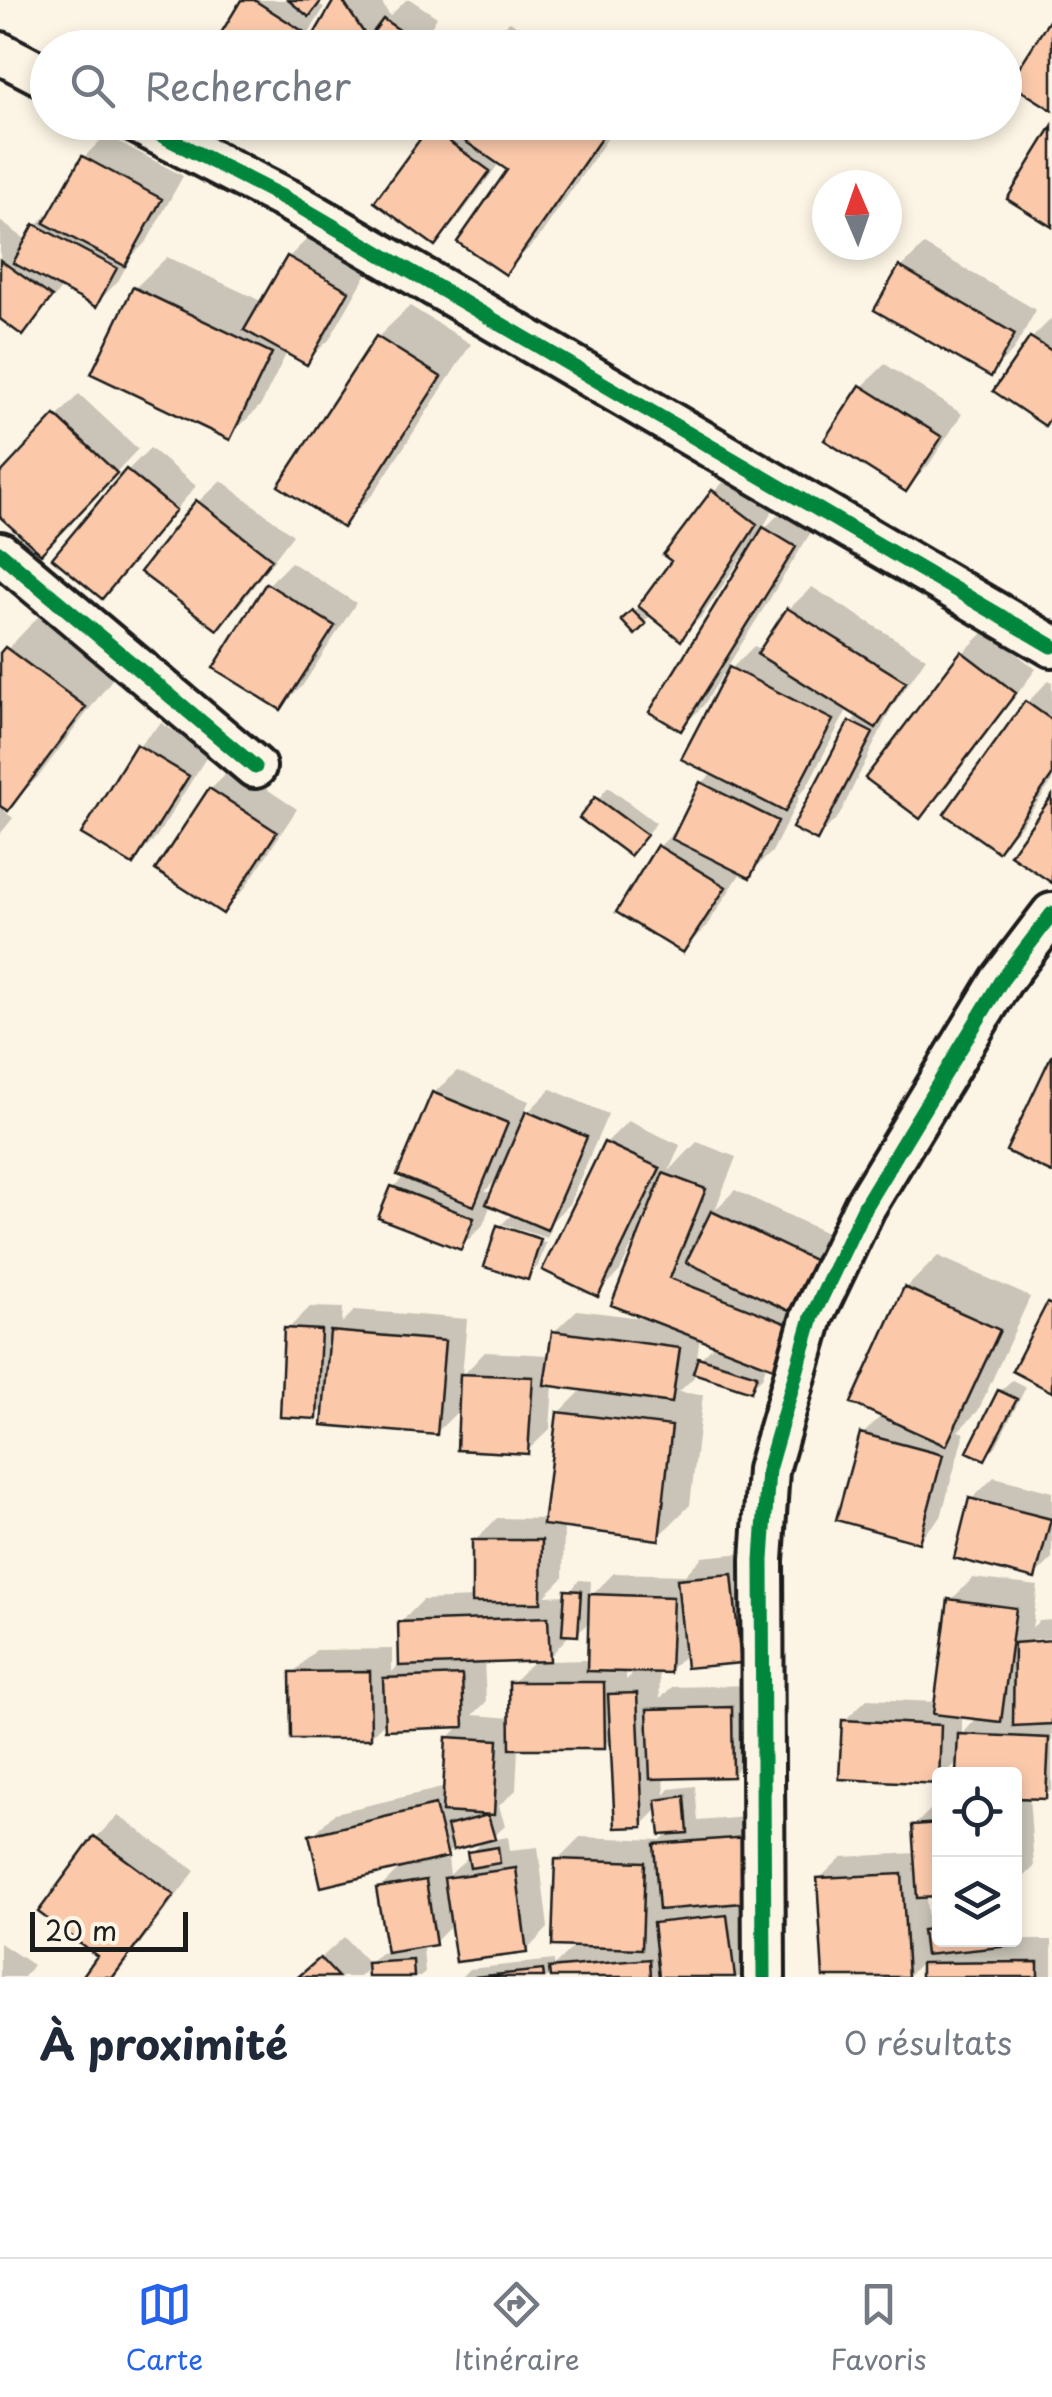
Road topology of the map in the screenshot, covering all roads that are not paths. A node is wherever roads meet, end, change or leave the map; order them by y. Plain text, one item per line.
1 (0, 54) edge
2 (30, 69) edge
3 (171, 140) edge
4 (0, 553) edge
5 (1052, 646) edge
6 (255, 767) dead end
7 (1052, 914) edge
8 (764, 1977) edge

1 - 2 street
3 - 5 street
4 - 6 street
7 - 8 street

